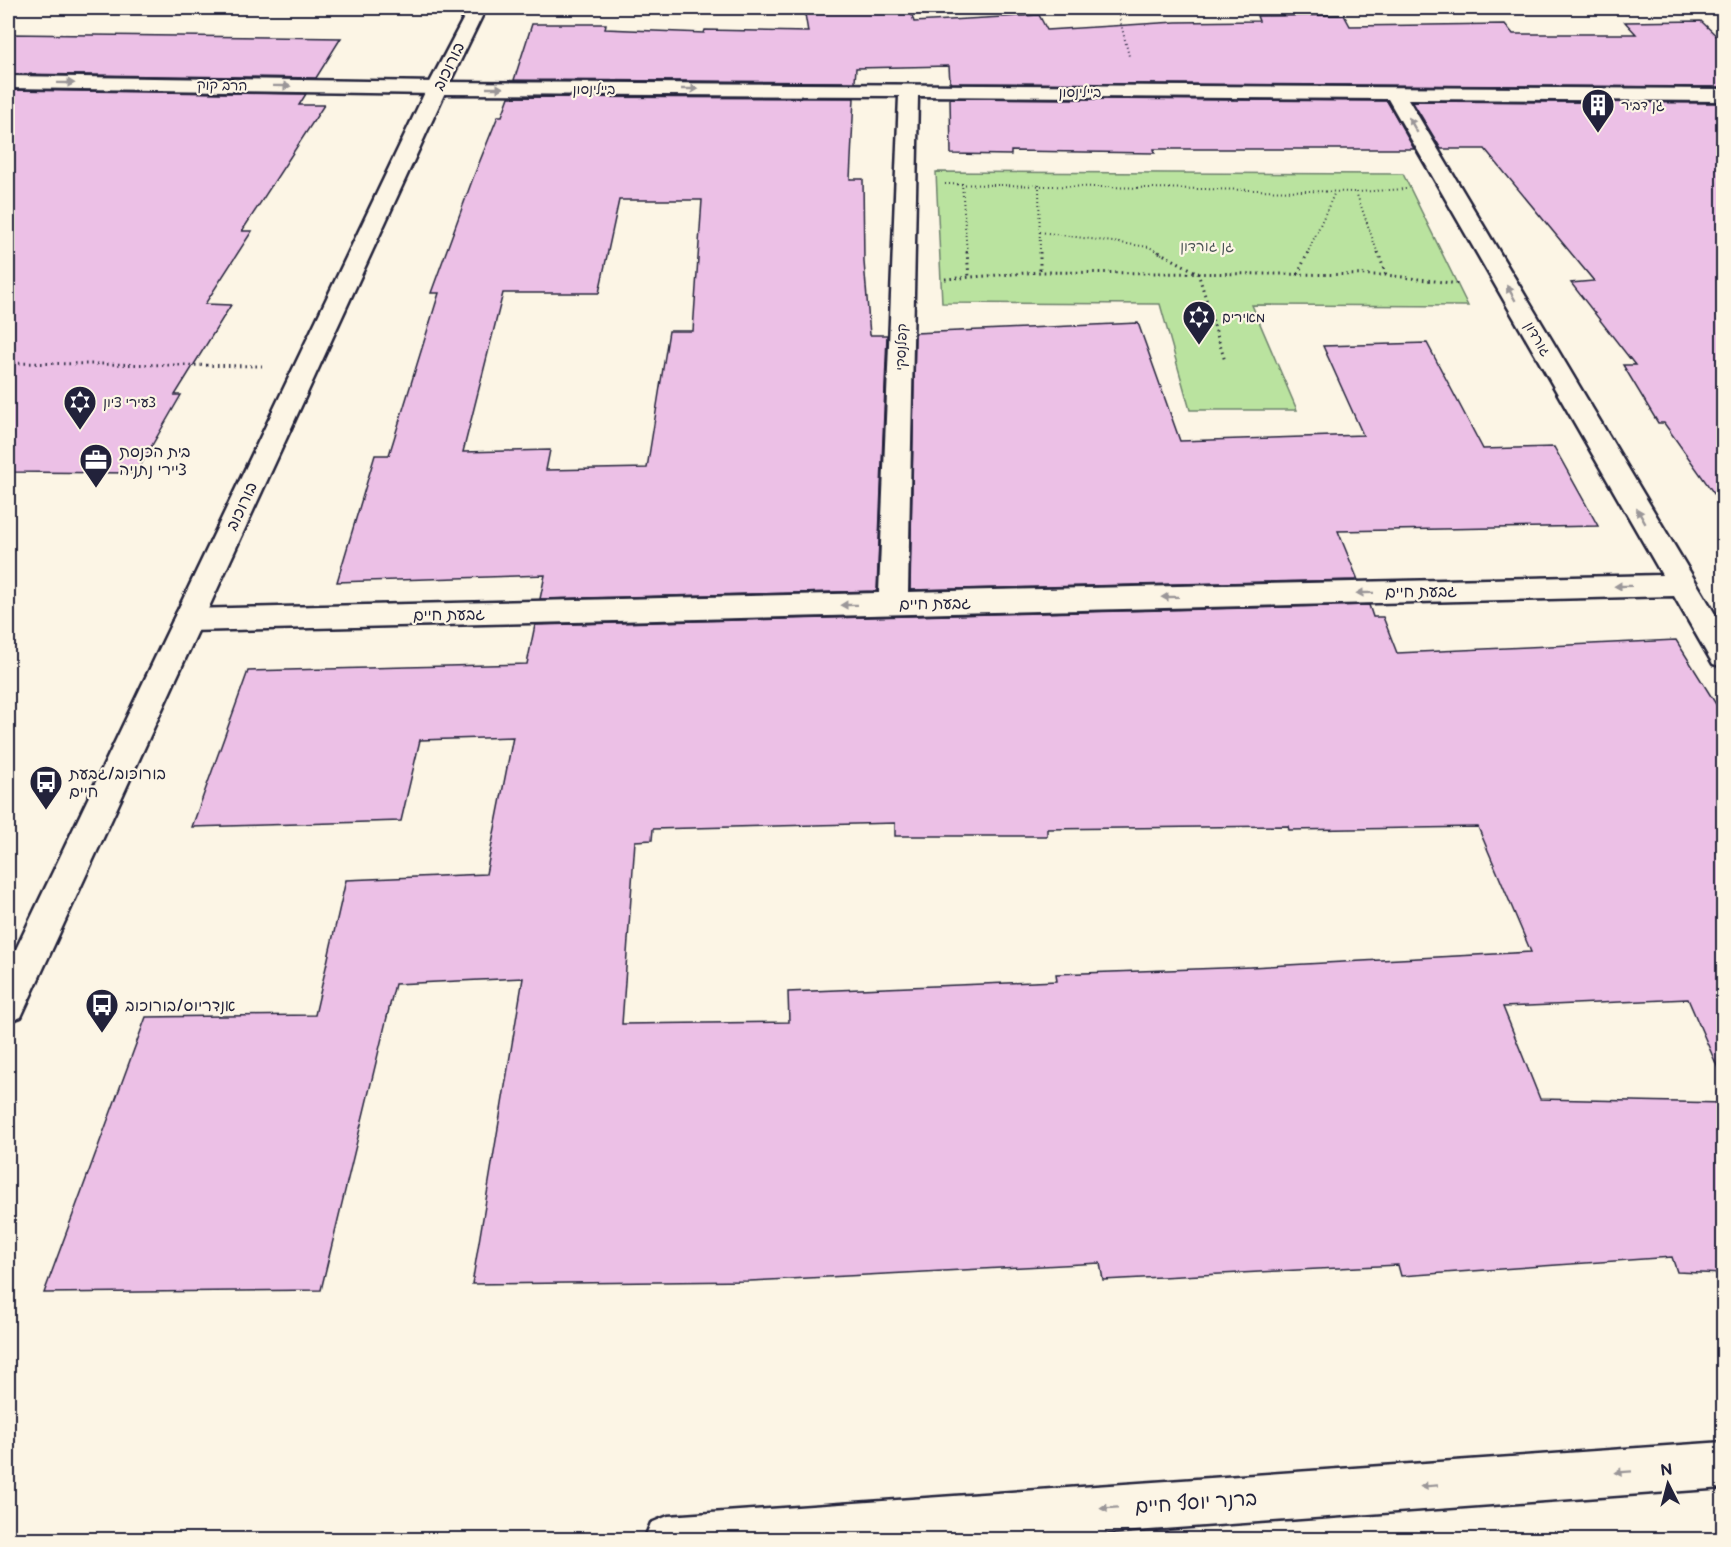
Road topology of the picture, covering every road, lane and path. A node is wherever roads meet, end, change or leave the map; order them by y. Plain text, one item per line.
1 (477, 8) edge
2 (1117, 8) edge
3 (8, 82) edge
4 (437, 88) junction
5 (909, 90) junction
6 (1138, 92) junction
7 (1395, 94) junction
8 (1724, 95) edge
9 (962, 183) junction
10 (1447, 183) junction
11 (936, 184) dead end
12 (1039, 184) junction
13 (1335, 192) junction
14 (1356, 192) junction
15 (1040, 232) junction
16 (1040, 272) junction
17 (1198, 273) junction
18 (1298, 274) junction
19 (1386, 274) junction
20 (969, 277) junction
21 (903, 283) junction
22 (1508, 288) junction
23 (1225, 361) dead end
24 (8, 363) edge
25 (307, 365) junction
26 (1682, 585) junction
27 (893, 604) junction
28 (188, 620) junction
29 (1724, 656) edge
30 (8, 1005) edge
31 (1724, 1465) edge
32 (668, 1539) edge

1 - 4 street, בורוכוב
2 - 6 path
3 -> 4 street, הרב קוק
4 -> 5 street, ביילינסון
4 - 25 street, בורוכוב
5 - 6 street, ביילינסון
5 - 21 street, קפלנסקי
6 - 7 street, ביילינסון
7 - 8 street, ביילינסון
10 -> 7 street, גורדון
9 - 11 path
9 - 12 path
9 - 20 path
10 - 14 path
10 - 22 street, גורדון
12 - 13 path
12 - 15 path
13 - 14 path
13 - 18 path
14 - 19 path
15 - 16 path
15 - 17 path
16 - 17 path
16 - 20 path
17 - 18 path
17 - 23 path
18 - 19 path
19 - 22 path
20 - 21 path
21 - 27 street, קפלנסקי
26 -> 22 street, גורדון
24 - 25 path
25 - 28 street, בורוכוב
26 -> 27 street, גבעת חיים
26 - 29 street, גורדון
27 -> 28 street, גבעת חיים
28 - 30 street, בורוכוב
31 -> 32 street, ברנר יוסף חיים

